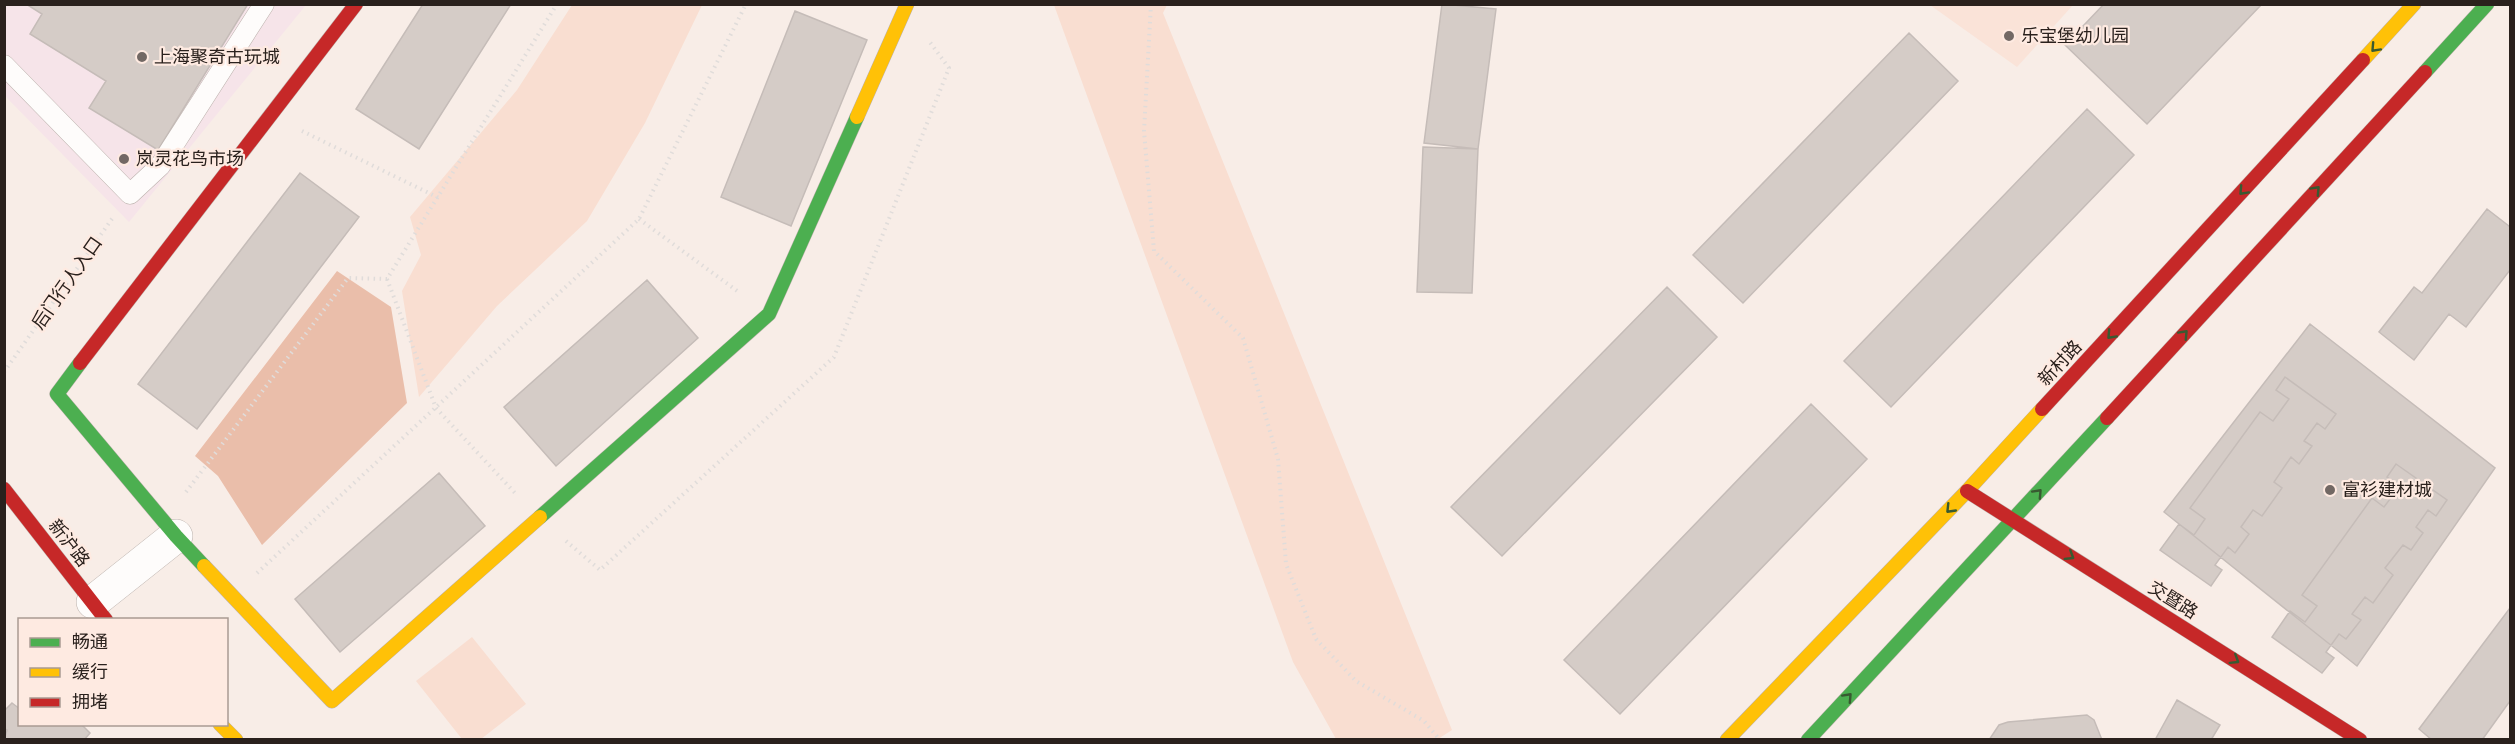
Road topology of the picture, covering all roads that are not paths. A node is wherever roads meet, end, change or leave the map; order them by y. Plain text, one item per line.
1 (264, 4) edge
2 (356, 4) edge
3 (907, 4) edge
4 (2414, 4) edge
5 (2487, 4) edge
6 (4, 65) edge
7 (4, 489) edge
8 (1967, 491) junction
9 (2013, 520) junction
10 (170, 528) junction
11 (99, 611) edge
12 (222, 726) edge
13 (236, 740) edge
14 (1727, 740) edge
15 (1808, 740) edge
16 (2360, 740) edge

1 - 6 lane
2 - 10 street
3 - 10 street
4 -> 8 street, 新村路
9 -> 5 street
7 - 11 street, 新沪路
8 - 9 street, 交暨路
8 -> 14 street, 新村路
15 -> 9 street
9 -> 16 street, 交暨路
10 - 11 street
12 - 13 street

